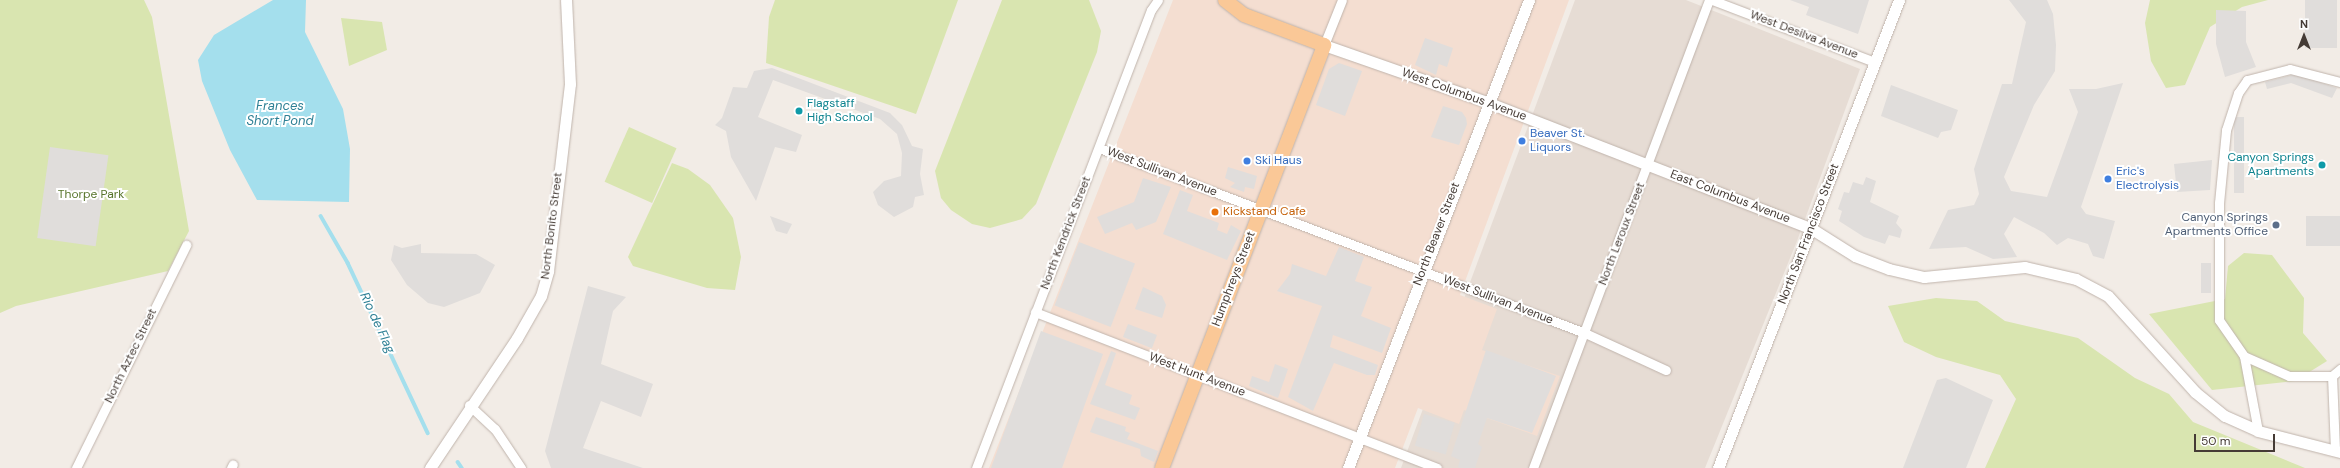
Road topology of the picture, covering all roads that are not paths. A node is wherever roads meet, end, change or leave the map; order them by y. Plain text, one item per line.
1 (566, 0) edge
2 (1158, 0) edge
3 (1225, 0) edge
4 (1342, 0) edge
5 (1528, 0) edge
6 (1710, 0) edge
7 (1898, 0) edge
8 (1324, 45) junction
9 (1874, 62) junction
10 (2340, 82) edge
11 (1487, 102) junction
12 (1099, 148) junction
13 (1647, 165) junction
14 (1260, 210) junction
15 (1812, 229) junction
16 (186, 245) dead end
17 (1423, 272) junction
18 (1035, 312) junction
19 (1584, 333) junction
20 (2244, 356) junction
21 (2340, 369) edge
22 (1666, 370) dead end
23 (1198, 375) junction
24 (2332, 376) junction
25 (469, 405) junction
26 (2258, 431) junction
27 (1360, 438) junction
28 (2338, 451) edge
29 (76, 468) edge
30 (430, 468) edge
31 (520, 468) edge
32 (976, 468) edge
33 (1162, 468) edge
34 (1348, 468) edge
35 (1437, 468) edge
36 (1533, 468) edge
37 (1718, 468) edge

1 - 25 street, North Bonito Street
2 - 12 street, North Kendrick Street
3 - 8 main road
4 - 8 street, Humphreys Street
5 - 11 street, North Beaver Street
6 - 9 street, West Desilva Avenue
6 - 13 street, North Leroux Street
7 - 9 street, North San Francisco Street
8 - 11 street, West Columbus Avenue
8 - 14 main road, Humphreys Street
9 - 15 street, North San Francisco Street
10 - 20 street
11 - 13 street, West Columbus Avenue
11 - 17 street, North Beaver Street
12 - 14 street, West Sullivan Avenue
12 - 18 street, North Kendrick Street
13 - 15 street, East Columbus Avenue
13 - 19 street, North Leroux Street
14 - 17 street, West Sullivan Avenue
14 - 23 main road, Humphreys Street
15 - 26 street, East Columbus Avenue
15 - 37 street, North San Francisco Street
16 - 29 street, North Aztec Street
17 - 19 street, West Sullivan Avenue
17 - 27 street, North Beaver Street
18 - 23 street, West Hunt Avenue
18 - 32 street, North Kendrick Street
19 - 22 street, West Sullivan Avenue
19 - 36 street, North Leroux Street
20 - 24 street
20 - 26 street
21 - 24 street
23 - 27 street, West Hunt Avenue
23 - 33 main road, Humphreys Street
24 - 28 street
25 - 30 street, North Bonito Street
25 - 31 street
26 - 28 street, East Columbus Avenue
27 - 34 street, North Beaver Street
27 - 35 street, West Hunt Avenue

